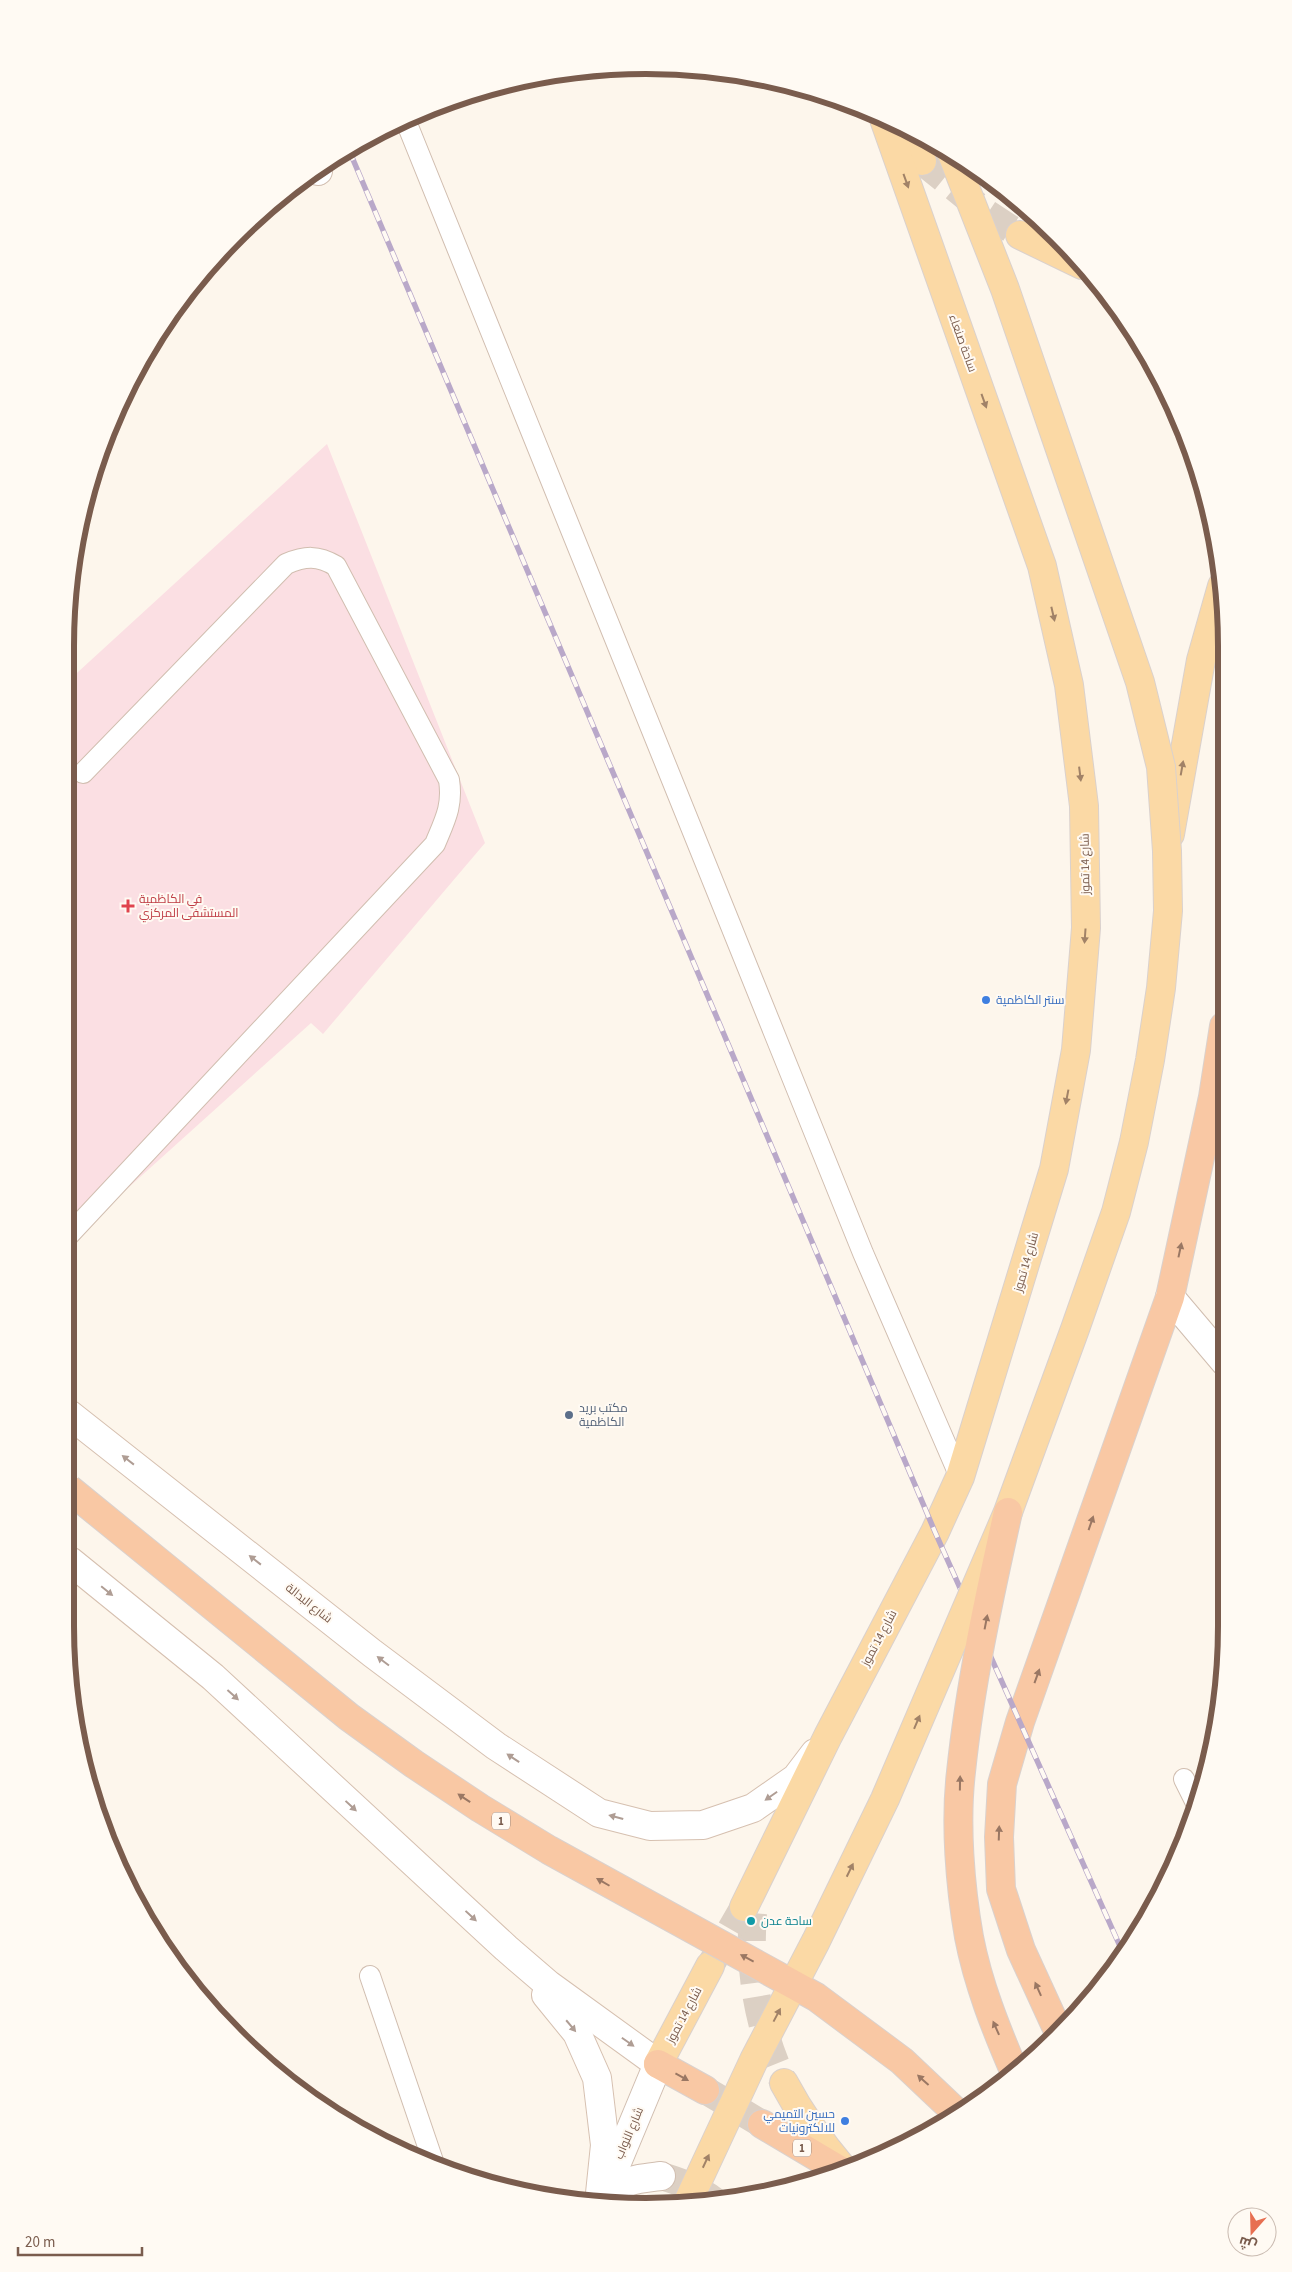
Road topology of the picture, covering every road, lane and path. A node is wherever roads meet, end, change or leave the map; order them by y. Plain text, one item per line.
1 (408, 126) edge
2 (887, 127) edge
3 (902, 135) edge
4 (922, 160) tunnel mouth
5 (956, 165) edge
6 (1020, 235) tunnel mouth
7 (1065, 257) edge
8 (1042, 566) joint
9 (1217, 605) edge
10 (83, 773) dead end
11 (1167, 850) junction
12 (1218, 1065) edge
13 (74, 1230) edge
14 (1170, 1297) junction
15 (1218, 1354) edge
16 (74, 1418) edge
17 (960, 1477) junction
18 (74, 1493) edge
19 (1008, 1512) junction
20 (74, 1564) edge
21 (828, 1736) junction
22 (1184, 1780) dead end
23 (1192, 1796) edge
24 (749, 1910) tunnel mouth
25 (506, 1948) junction
26 (710, 1966) tunnel mouth
27 (370, 1976) dead end
28 (1056, 2026) edge
29 (658, 2064) junction
30 (1012, 2065) edge
31 (784, 2083) tunnel mouth
32 (705, 2090) tunnel mouth
33 (953, 2109) edge
34 (762, 2124) tunnel mouth
35 (432, 2157) edge
36 (838, 2165) edge
37 (835, 2166) edge
38 (661, 2176) tunnel mouth
39 (601, 2196) edge
40 (603, 2196) edge
41 (691, 2196) edge
42 (607, 2197) edge

1 - 17 lane
2 -> 8 main road, ساحة صنعاء
3 - 4 main road
5 - 11 main road, bridge
6 - 7 main road
8 -> 17 main road, شارع 14 تموز
11 -> 9 main road, bridge
10 - 13 lane
11 - 19 main road, bridge
14 -> 12 highway
14 - 15 main road
28 -> 14 highway
21 -> 16 main road, شارع البدالة
17 - 21 main road, شارع 14 تموز
33 -> 18 highway, 1, bridge
30 -> 19 highway, bridge
41 -> 19 main road, bridge
20 -> 25 main road
21 - 24 main road, شارع 14 تموز
22 - 23 lane
25 -> 29 main road
25 -> 39 main road
26 - 29 main road, شارع 14 تموز
27 - 35 lane
29 -> 32 highway
29 - 40 main road, شارع النواب
31 - 36 main road
34 - 37 highway, 1
38 - 42 main road

